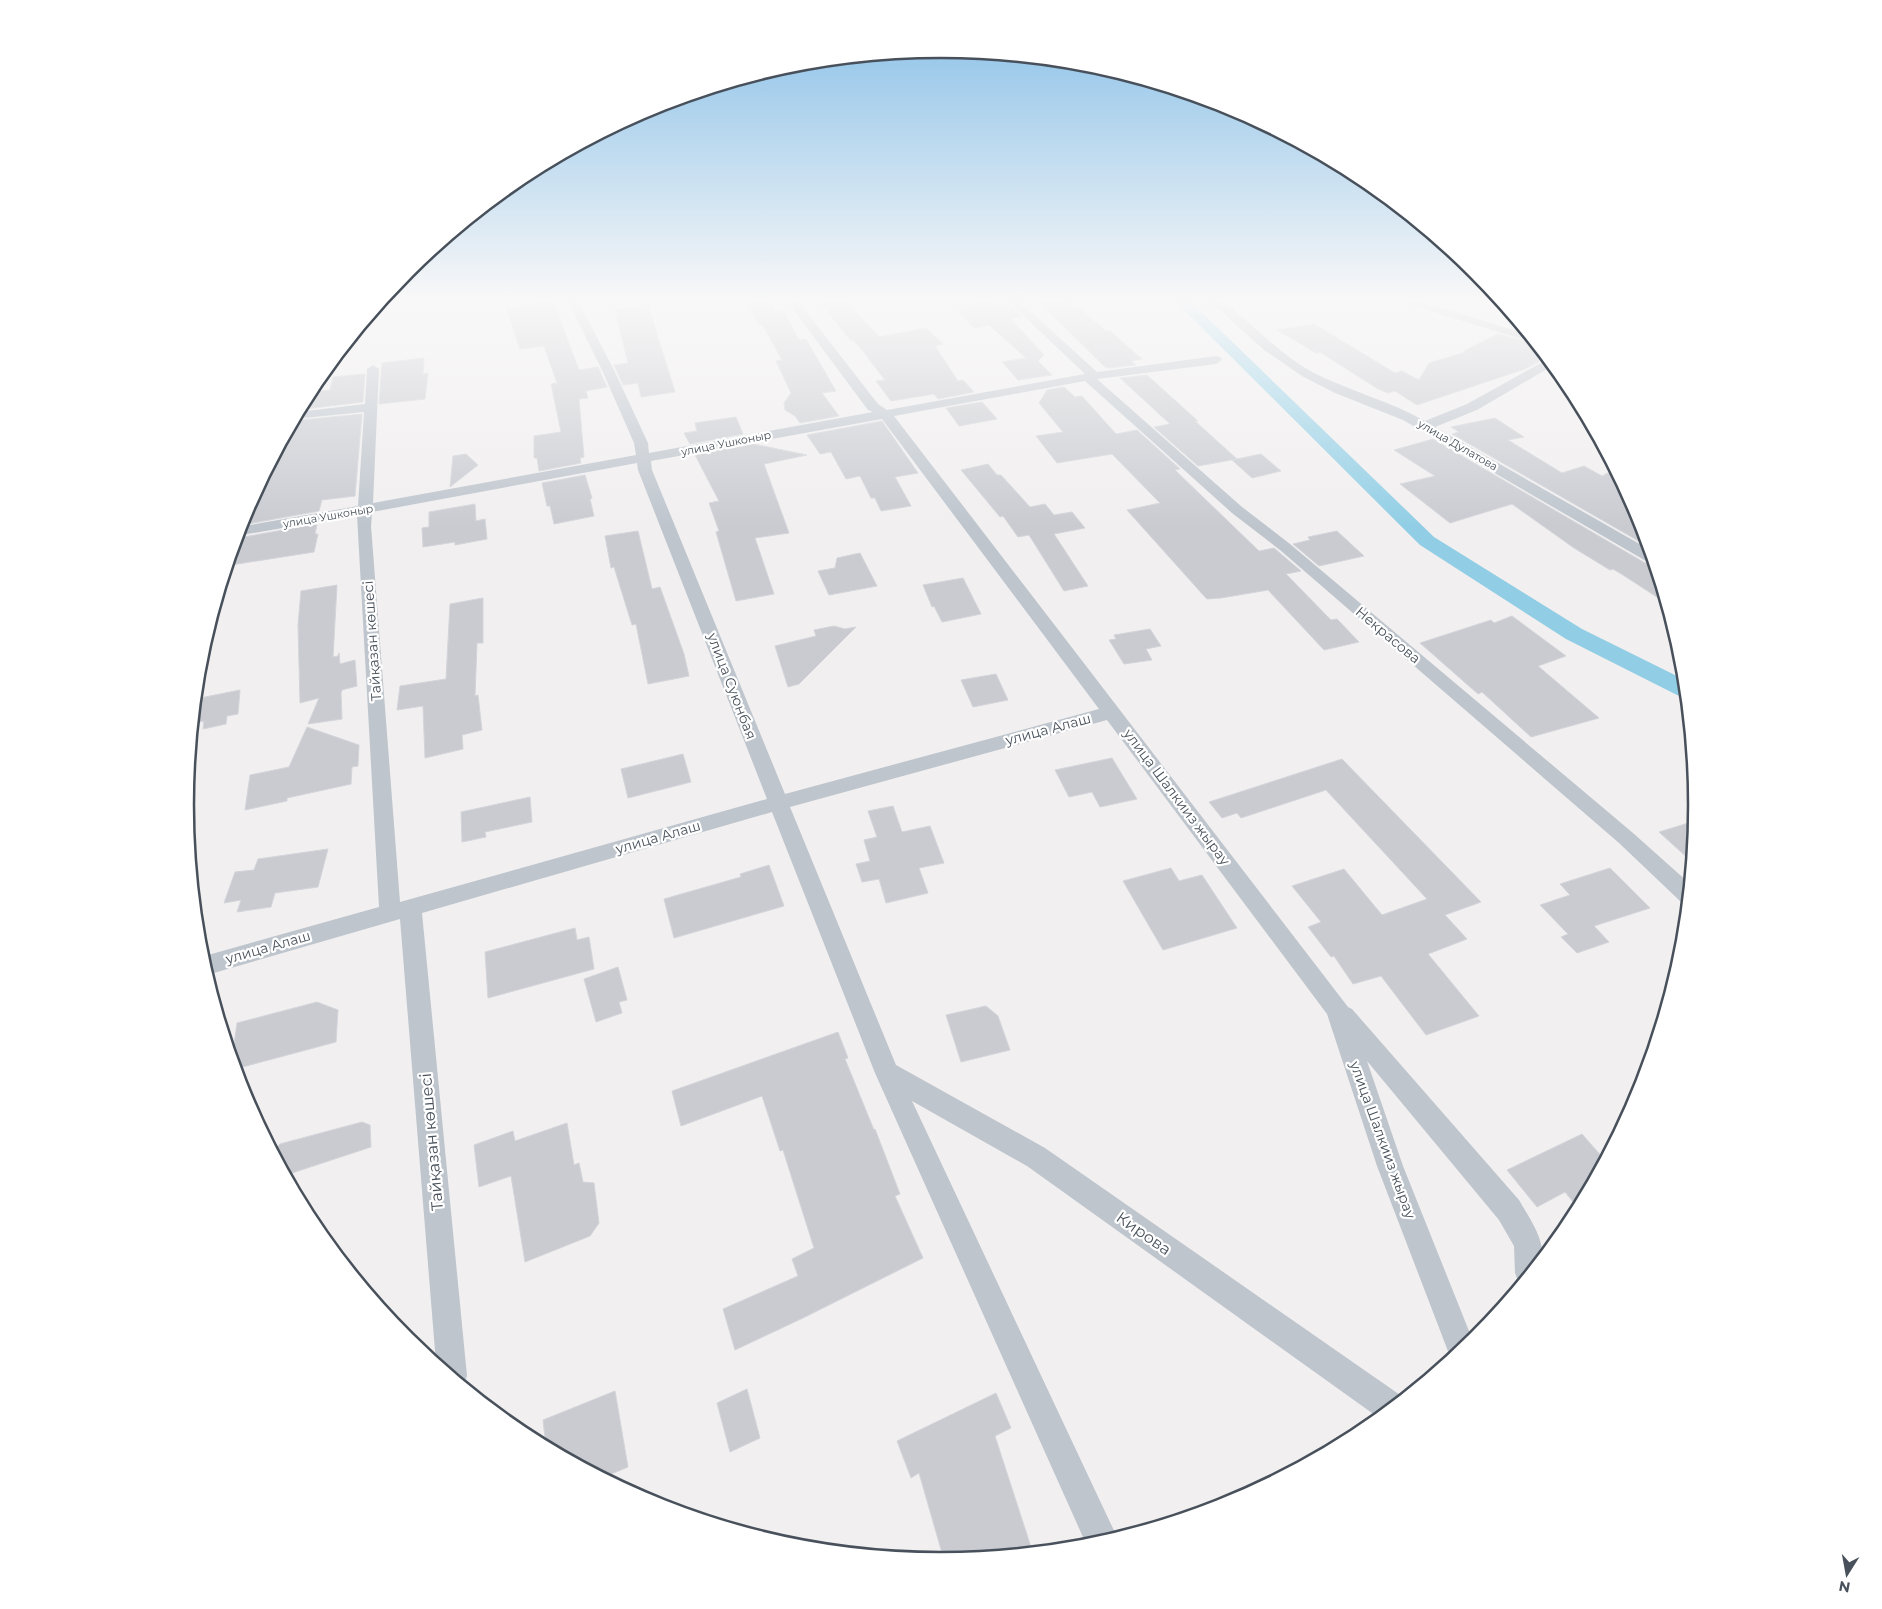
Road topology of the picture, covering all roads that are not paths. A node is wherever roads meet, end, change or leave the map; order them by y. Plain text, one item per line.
1 (372, 376) edge
2 (611, 376) edge
3 (849, 376) edge
4 (1090, 376) joint
5 (1312, 376) edge
6 (1526, 376) edge
7 (370, 407) junction
8 (304, 415) edge
9 (886, 415) junction
10 (1425, 426) junction
11 (642, 459) junction
12 (365, 510) junction
13 (247, 531) edge
14 (1644, 553) edge
15 (1112, 712) junction
16 (778, 803) junction
17 (1683, 890) edge
18 (400, 910) junction
19 (211, 964) edge
20 (1338, 1009) junction
21 (888, 1073) junction
22 (1529, 1265) edge
23 (1459, 1342) edge
24 (451, 1369) edge
25 (1386, 1404) edge
26 (1098, 1534) edge

1 - 7 street, Тайқазан көшесі
2 - 11 street, улица Суюнбая
3 - 9 street, улица Шалкииз жырау
4 - 9 street, улица Ушконыр
4 - 17 street, Некрасова
5 - 10 street, улица Дулатова
6 - 10 street
7 - 8 street
7 - 12 street, Тайқазан көшесі
9 - 11 street, улица Ушконыр
9 - 15 street, улица Шалкииз жырау
10 - 14 street, улица Дулатова
11 - 12 street, улица Ушконыр
11 - 16 street, улица Суюнбая
12 - 13 street, улица Ушконыр
12 - 18 street, Тайқазан көшесі
15 - 16 street, улица Алаш
15 - 20 street, улица Шалкииз жырау
16 - 18 street, улица Алаш
16 - 21 street, улица Суюнбая
18 - 19 street, улица Алаш
18 - 24 street, Тайқазан көшесі
20 - 22 street
20 - 23 street, улица Шалкииз жырау
21 - 25 street, Кирова
21 - 26 street, улица Суюнбая

